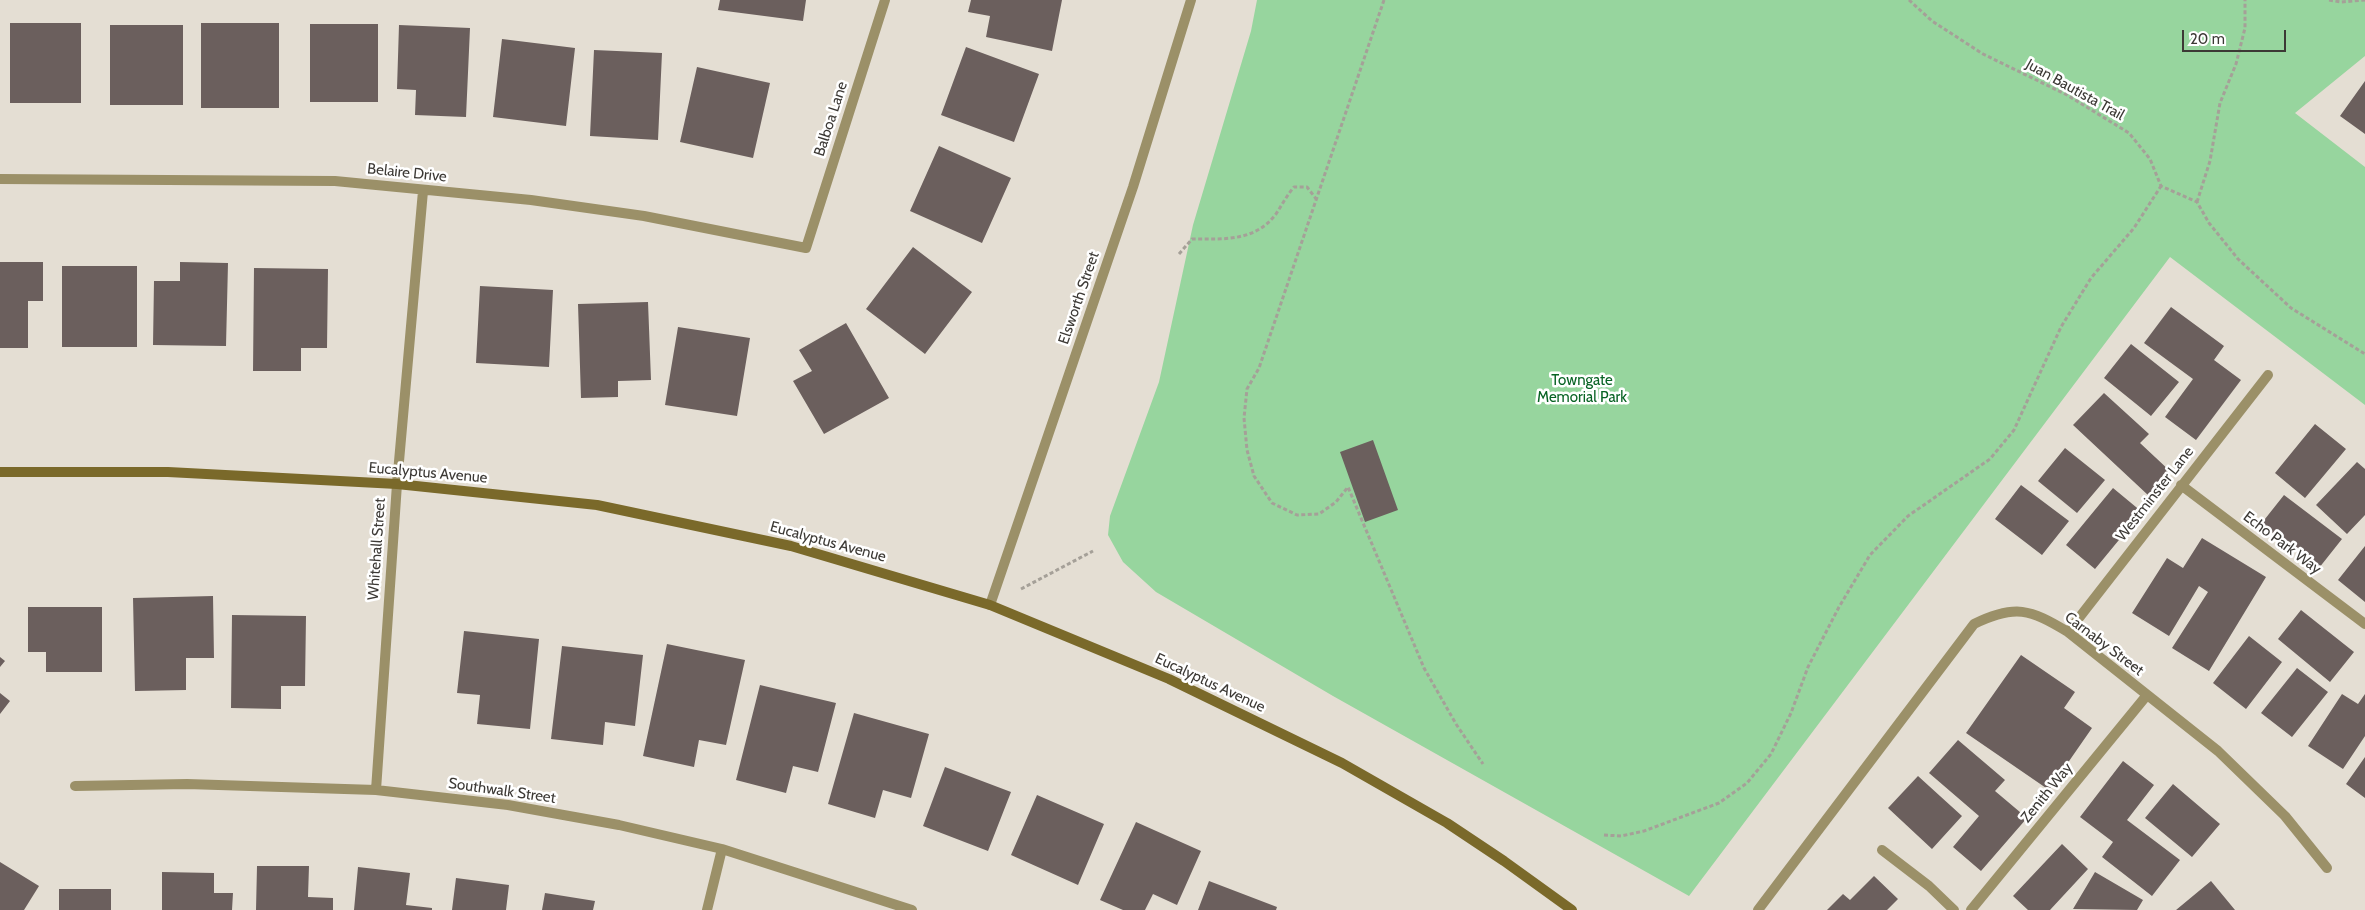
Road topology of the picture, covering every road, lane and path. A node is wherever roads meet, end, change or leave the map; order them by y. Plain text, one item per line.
1 (885, 0) edge
2 (1191, 0) edge
3 (1384, 0) edge
4 (1910, 0) edge
5 (2246, 0) edge
6 (2329, 0) edge
7 (2365, 0) edge
8 (0, 179) edge
9 (2162, 186) junction
10 (423, 191) junction
11 (1317, 200) junction
12 (2197, 202) junction
13 (806, 248) joint
14 (1179, 254) dead end
15 (2365, 354) edge
16 (2268, 375) dead end
17 (0, 472) edge
18 (397, 484) junction
19 (2181, 485) junction
20 (1093, 552) dead end
21 (990, 605) junction
22 (2365, 624) edge
23 (2068, 632) junction
24 (2147, 695) junction
25 (1483, 764) dead end
26 (75, 786) dead end
27 (376, 790) junction
28 (1604, 835) dead end
29 (722, 849) junction
30 (1882, 850) dead end
31 (2327, 868) dead end
32 (707, 910) edge
33 (912, 910) edge
34 (1572, 910) edge
35 (1758, 910) edge
36 (1954, 910) edge
37 (1971, 910) edge

1 - 13 street, Balboa Lane
2 - 21 street, Elsworth Street
3 - 11 path
4 - 9 path, Juan Bautista Trail
5 - 12 path
6 - 7 path
8 - 10 street, Belaire Drive
9 - 12 path
9 - 28 path
10 - 13 street, Belaire Drive
10 - 18 street, Whitehall Street
11 - 14 path
11 - 25 path
12 - 15 path
16 - 19 street, Westminster Lane
17 - 18 street, Eucalyptus Avenue
18 - 21 street, Eucalyptus Avenue
18 - 27 street, Whitehall Street
19 - 22 street, Echo Park Way
19 - 23 street, Westminster Lane
20 - 21 path
21 - 34 street, Eucalyptus Avenue
23 - 24 street, Carnaby Street
23 - 35 street, Carnaby Street
24 - 31 street, Carnaby Street
24 - 37 street, Zenith Way
26 - 27 street, Southwalk Street
27 - 29 street, Southwalk Street
29 - 32 street
29 - 33 street, Southwalk Street
30 - 36 street

